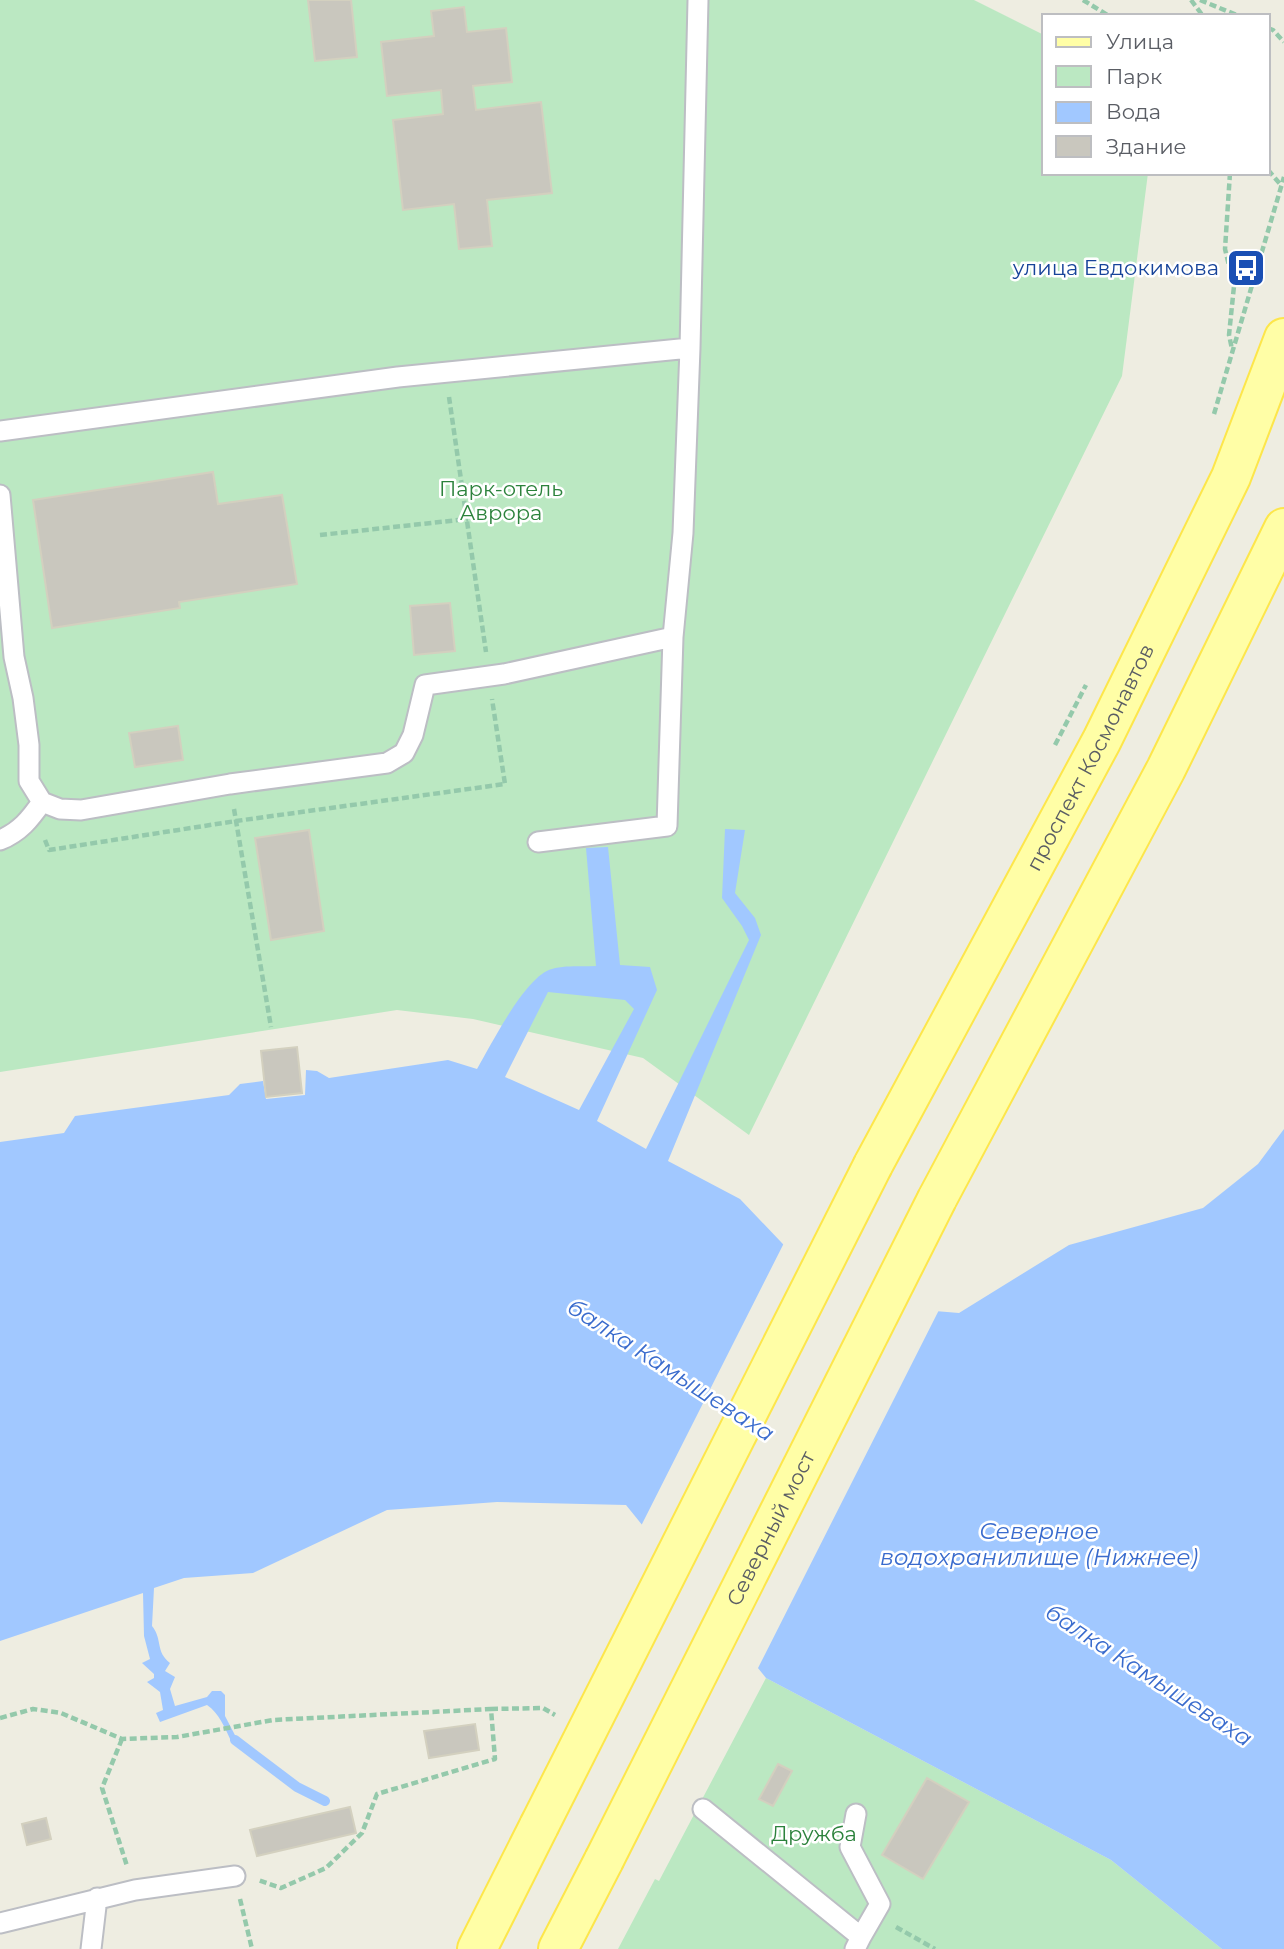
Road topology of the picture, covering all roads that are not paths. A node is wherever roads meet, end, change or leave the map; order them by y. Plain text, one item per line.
1 (698, 0) edge
2 (1284, 338) edge
3 (690, 348) junction
4 (0, 431) edge
5 (0, 495) edge
6 (1284, 528) edge
7 (673, 637) junction
8 (7, 656) edge
9 (42, 802) junction
10 (0, 840) edge
11 (538, 842) dead end
12 (703, 1809) dead end
13 (856, 1814) dead end
14 (235, 1876) road end
15 (97, 1898) junction
16 (0, 1923) edge
17 (858, 1943) edge
18 (90, 1949) edge
19 (477, 1949) edge
20 (558, 1949) edge

1 - 3 lane
2 - 19 main road, проспект Космонавтов, bridge
3 - 4 lane
3 - 7 lane
5 - 8 lane
6 - 20 main road, Северный мост, bridge
7 - 9 lane
7 - 11 lane
8 - 9 lane
9 - 10 lane
12 - 17 lane
13 - 17 lane
14 - 15 lane
15 - 16 lane
15 - 18 lane

